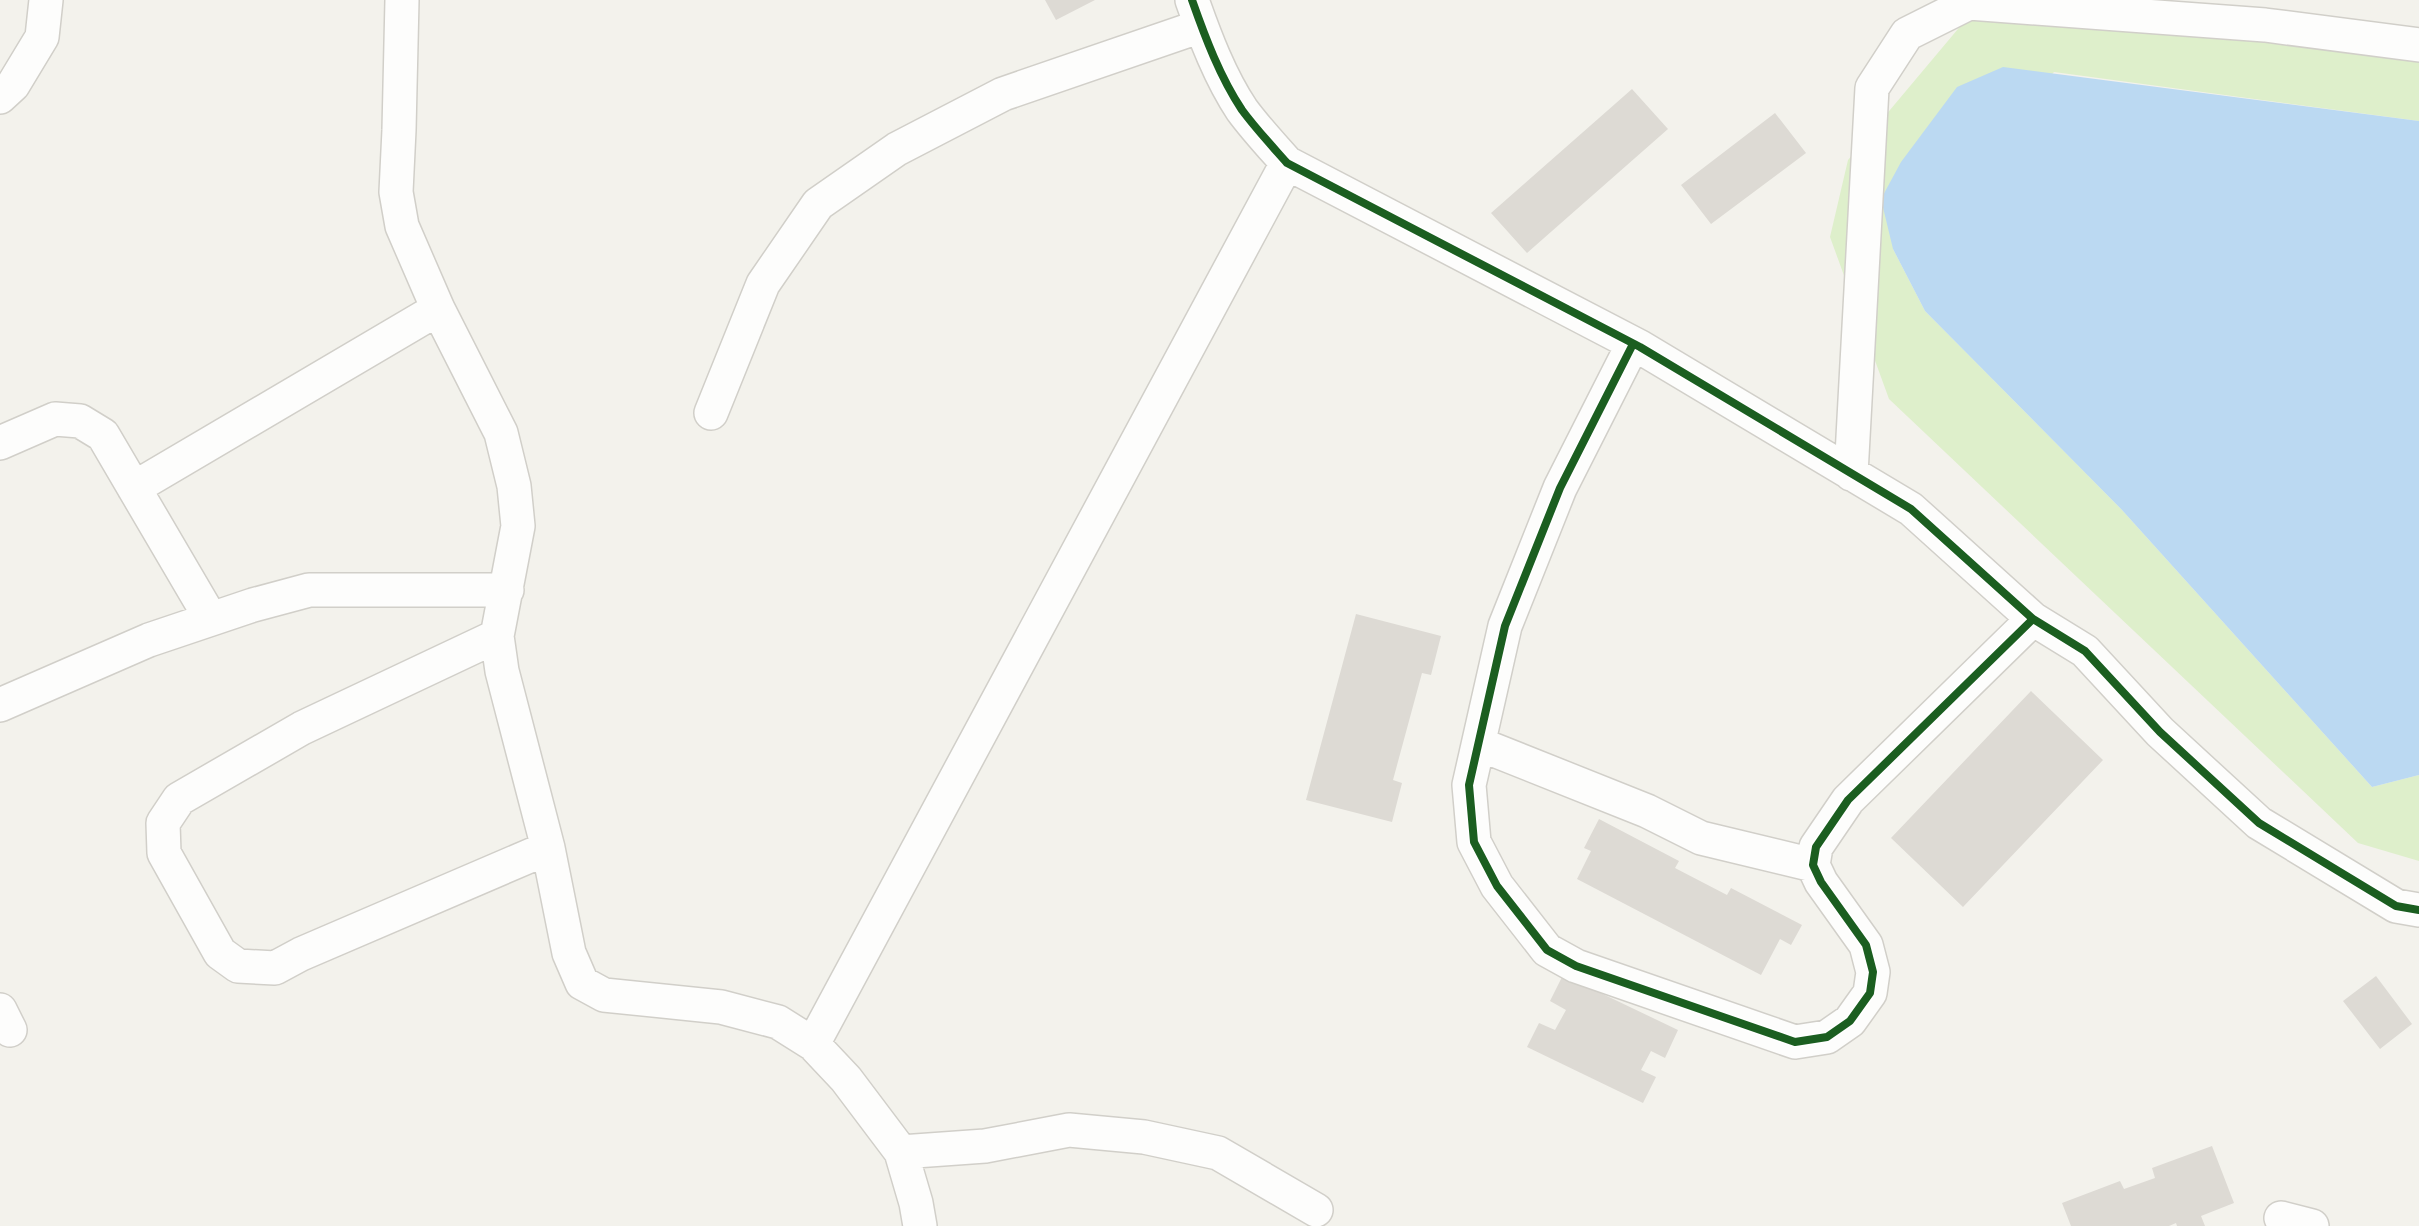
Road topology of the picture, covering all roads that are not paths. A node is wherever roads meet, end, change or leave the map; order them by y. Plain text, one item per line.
1 (46, 0) edge
2 (402, 0) edge
3 (1197, 13) edge
4 (2419, 45) edge
5 (0, 97) edge
6 (1287, 163) junction
7 (438, 309) junction
8 (1633, 344) junction
9 (711, 413) dead end
10 (0, 442) edge
11 (1851, 474) junction
12 (134, 488) junction
13 (507, 590) junction
14 (211, 619) junction
15 (2033, 619) junction
16 (497, 636) junction
17 (0, 705) edge
18 (1479, 744) junction
19 (548, 848) junction
20 (1813, 865) junction
21 (2419, 910) edge
22 (813, 1044) junction
23 (901, 1152) junction
24 (1316, 1210) dead end
25 (2281, 1218) dead end
26 (920, 1226) edge
27 (2312, 1226) edge

1 - 5 street
2 - 7 street
3 - 6 street
3 - 9 street
4 - 11 street
6 - 8 street
6 - 22 street
7 - 12 street
7 - 13 street
8 - 11 street
8 - 18 street
10 - 12 street
11 - 15 street
12 - 14 street
13 - 14 street
13 - 16 street
14 - 17 street
15 - 20 street
15 - 21 street
16 - 19 street
16 - 19 street
18 - 20 street
18 - 20 street
19 - 22 street
22 - 23 street
23 - 24 street
23 - 26 street
25 - 27 street

